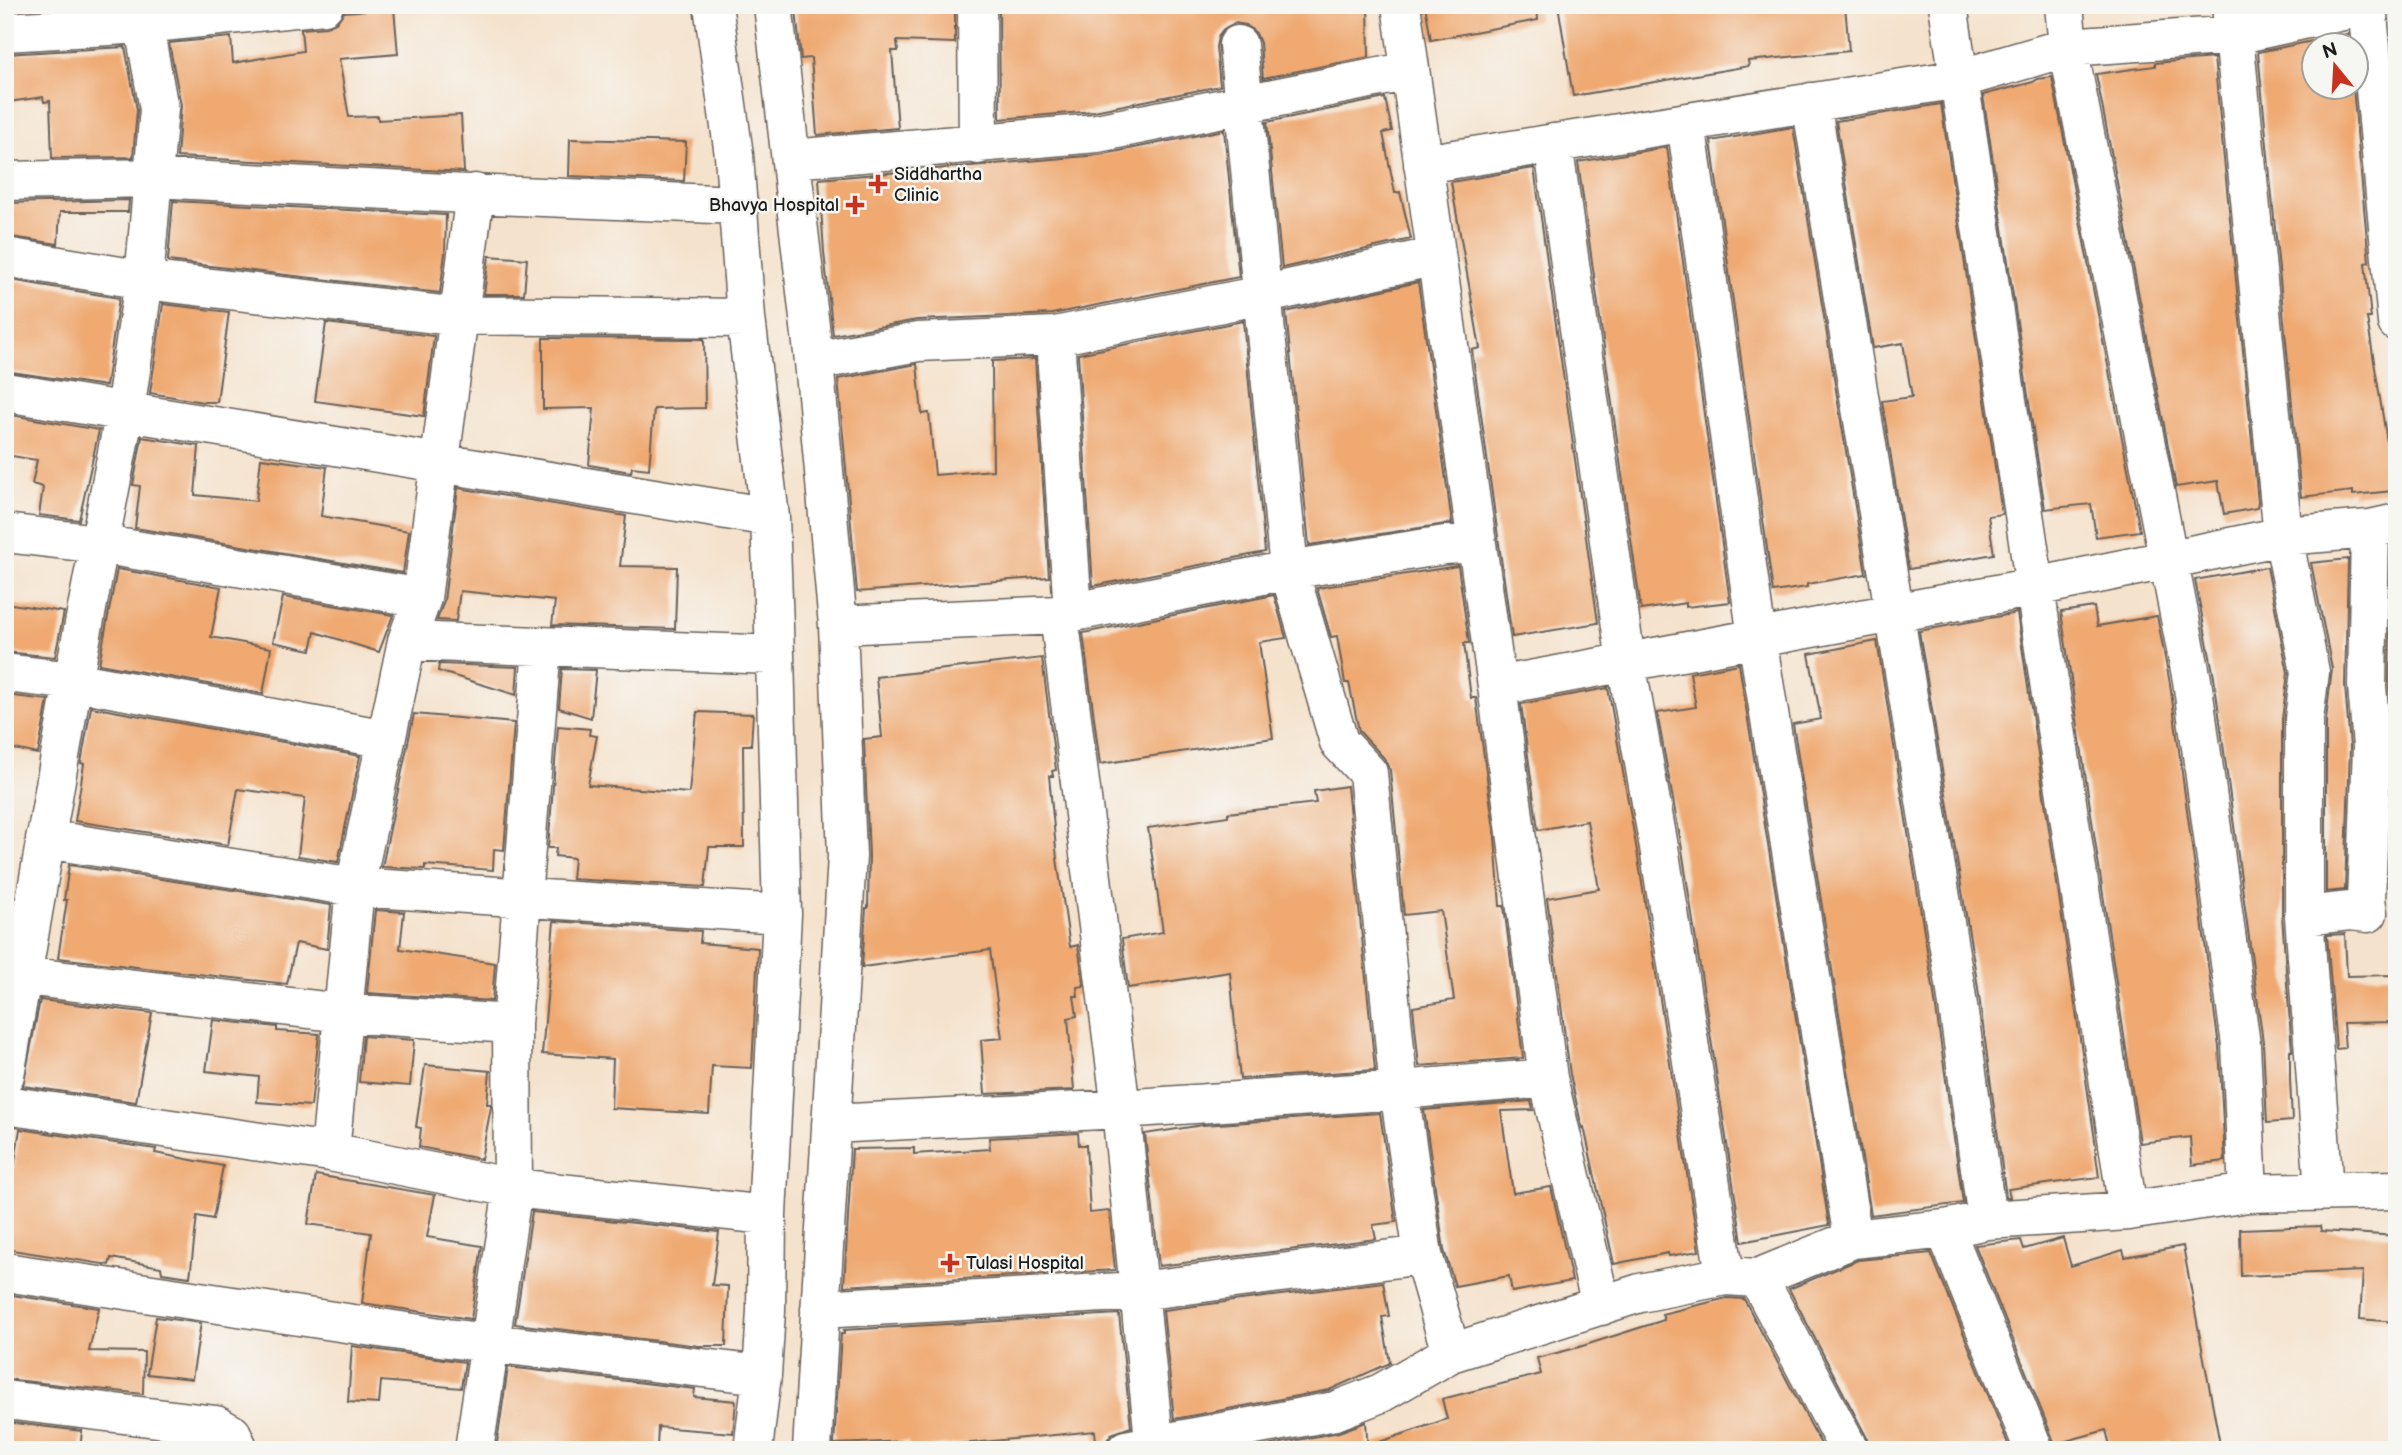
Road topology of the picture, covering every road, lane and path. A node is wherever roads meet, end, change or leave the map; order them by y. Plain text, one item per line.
1 (324, 5) edge
2 (713, 5) edge
3 (773, 5) edge
4 (977, 5) edge
5 (1401, 5) edge
6 (1948, 5) edge
7 (2064, 5) edge
8 (2368, 5) edge
9 (142, 15) edge
10 (2233, 20) edge
11 (5, 32) edge
12 (1238, 45) dead end
13 (2068, 47) junction
14 (1410, 71) junction
15 (1959, 79) junction
16 (1811, 102) junction
17 (1244, 105) junction
18 (1686, 122) junction
19 (1553, 143) junction
20 (978, 145) junction
21 (791, 159) junction
22 (1423, 164) junction
23 (153, 178) junction
24 (5, 181) edge
25 (475, 193) junction
26 (739, 205) junction
27 (1436, 256) junction
28 (5, 257) edge
29 (144, 280) junction
30 (1262, 296) junction
31 (458, 315) junction
32 (746, 318) junction
33 (2397, 322) edge
34 (1055, 336) junction
35 (814, 360) junction
36 (5, 392) edge
37 (125, 411) junction
38 (438, 461) junction
39 (770, 517) junction
40 (2383, 526) edge
41 (5, 533) edge
42 (2283, 536) junction
43 (1476, 543) junction
44 (99, 544) junction
45 (2170, 558) junction
46 (1289, 570) junction
47 (2035, 587) junction
48 (422, 598) junction
49 (1066, 613) junction
50 (1895, 613) junction
51 (838, 625) junction
52 (1757, 638) junction
53 (407, 642) junction
54 (542, 647) junction
55 (775, 655) junction
56 (1626, 662) junction
57 (5, 673) edge
58 (73, 681) junction
59 (1497, 686) junction
60 (386, 739) junction
61 (46, 839) junction
62 (355, 887) junction
63 (521, 897) junction
64 (782, 914) junction
65 (2304, 916) junction
66 (18, 956) edge
67 (343, 1013) junction
68 (512, 1024) junction
69 (5, 1075) edge
70 (1548, 1078) junction
71 (1399, 1090) junction
72 (5, 1105) edge
73 (1121, 1109) junction
74 (831, 1124) junction
75 (330, 1152) junction
76 (513, 1188) junction
77 (2397, 1189) edge
78 (2324, 1191) junction
79 (2248, 1194) junction
80 (2128, 1211) junction
81 (767, 1215) junction
82 (1987, 1220) junction
83 (1945, 1229) junction
84 (1853, 1239) junction
85 (1423, 1255) junction
86 (5, 1272) edge
87 (1742, 1277) junction
88 (1139, 1291) junction
89 (1601, 1306) junction
90 (820, 1309) junction
91 (489, 1342) junction
92 (1451, 1353) junction
93 (762, 1375) junction
94 (5, 1400) edge
95 (1145, 1449) edge
96 (239, 1450) edge
97 (474, 1450) edge
98 (753, 1450) edge
99 (812, 1450) edge
100 (1849, 1450) edge
101 (2034, 1450) edge

1 - 9 street
2 - 26 street
3 - 21 street
4 - 20 street
5 - 14 street
6 - 15 street
7 - 13 street
8 - 10 street
8 - 33 street
9 - 11 street
9 - 23 street
10 - 13 street
10 - 42 street
12 - 17 street
13 - 15 street
13 - 45 street
14 - 17 street
14 - 22 street
15 - 16 street
15 - 47 street
16 - 18 street
16 - 50 street
17 - 20 street
17 - 30 street
18 - 19 street
18 - 52 street
19 - 22 street
19 - 56 street
20 - 21 street
21 - 35 street
22 - 27 street
23 - 24 street
23 - 25 street
23 - 29 street
25 - 26 street
25 - 31 street
26 - 32 street
27 - 30 street
27 - 43 street
28 - 29 street
29 - 31 street
29 - 37 street
30 - 34 street
30 - 46 street
31 - 32 street
31 - 38 street
32 - 39 street
34 - 35 street
34 - 49 street
35 - 51 street
36 - 37 street
37 - 38 street
37 - 44 street
38 - 39 street
38 - 48 street
39 - 55 street
40 - 42 street
40 - 65 street
41 - 44 street
42 - 45 street
42 - 65 street
43 - 46 street
43 - 59 street
44 - 48 street
44 - 58 street
45 - 47 street
45 - 79 street
46 - 49 street
46 - 71 street
47 - 50 street
47 - 80 street
48 - 53 street
49 - 51 street
49 - 73 street
50 - 52 street
50 - 82 street
51 - 74 street
52 - 56 street
52 - 84 street
53 - 54 street
53 - 60 street
54 - 55 street
54 - 63 street
55 - 64 street
56 - 59 street
56 - 87 street
57 - 58 street
58 - 60 street
58 - 61 street
59 - 70 street
60 - 62 street
61 - 62 street
61 - 66 street
62 - 63 street
62 - 67 street
63 - 64 street
63 - 68 street
64 - 81 street
65 - 78 street
66 - 67 street
66 - 69 street
67 - 68 street
67 - 75 street
68 - 76 street
70 - 71 street
70 - 89 street
71 - 73 street
71 - 85 street
72 - 75 street
73 - 74 street
73 - 88 street
74 - 90 street
75 - 76 street
76 - 81 street
76 - 91 street
77 - 78 street
78 - 79 street
79 - 80 street
80 - 82 street
81 - 93 street
82 - 83 street
83 - 84 street
83 - 101 street
84 - 87 street
85 - 88 street
85 - 92 street
86 - 91 street
87 - 89 street
87 - 100 street
88 - 90 street
88 - 95 street
89 - 92 street
90 - 99 street
91 - 93 street
91 - 97 street
92 - 95 street
93 - 98 street
94 - 96 street

